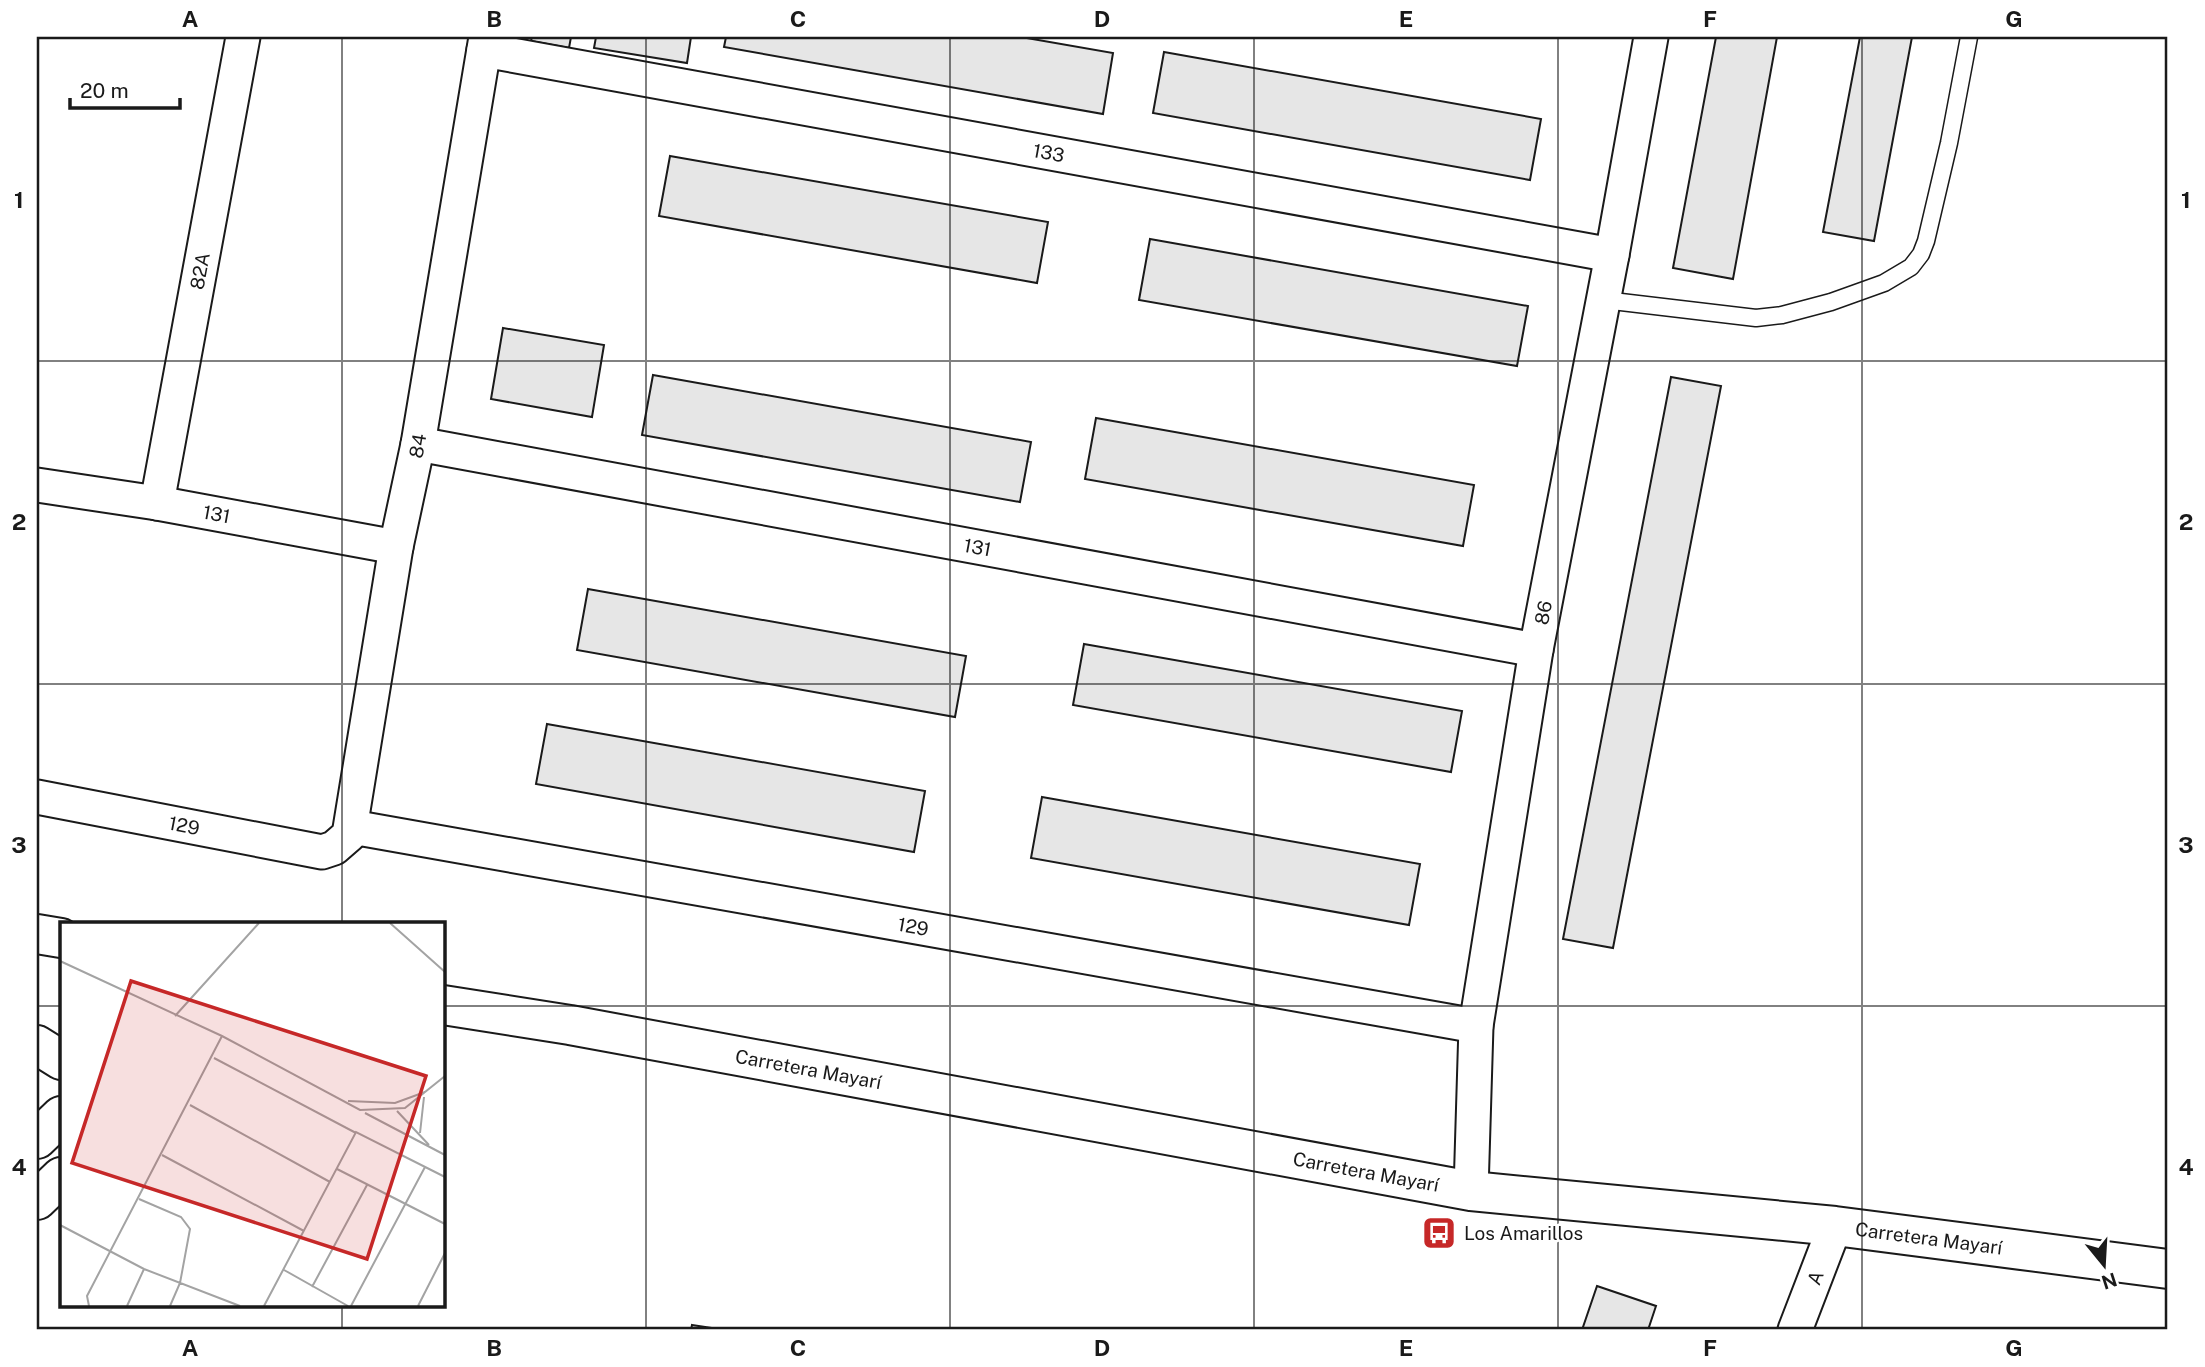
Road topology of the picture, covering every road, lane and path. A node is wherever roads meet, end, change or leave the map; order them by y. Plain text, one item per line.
1 (243, 37) edge
2 (1651, 37) edge
3 (1969, 37) edge
4 (485, 44) edge
5 (1612, 256) junction
6 (1604, 300) junction
7 (418, 444) junction
8 (37, 485) edge
9 (157, 503) junction
10 (396, 547) junction
11 (1536, 650) junction
12 (37, 797) edge
13 (343, 838) junction
14 (37, 934) edge
15 (60, 938) edge
16 (444, 1005) edge
17 (570, 1025) junction
18 (1476, 1026) junction
19 (444, 1030) edge
20 (37, 1045) edge
21 (60, 1059) edge
22 (60, 1117) edge
23 (37, 1139) edge
24 (60, 1178) edge
25 (1471, 1191) junction
26 (37, 1200) edge
27 (1835, 1226) junction
28 (2168, 1269) edge
29 (1795, 1330) edge

1 - 9 street, 82A
2 - 5 street, 86
3 - 6 lane
4 - 5 street, 133
4 - 7 street, 84
5 - 6 street, 86
6 - 11 street, 86
7 - 10 street, 84
7 - 11 street, 131
8 - 9 street, 131
9 - 10 street, 131
10 - 13 street, 84
11 - 18 street, 86
12 - 13 street, 129
13 - 18 street, 129
14 - 15 main road
16 - 17 main road, Carretera Mayarí
17 - 19 main road, Carretera Mayarí
17 - 25 main road, Carretera Mayarí
18 - 25 street, 86
20 - 21 main road
22 - 23 main road
24 - 26 main road
25 - 27 main road, Carretera Mayarí
27 - 28 main road, Carretera Mayarí
27 - 29 street, A

